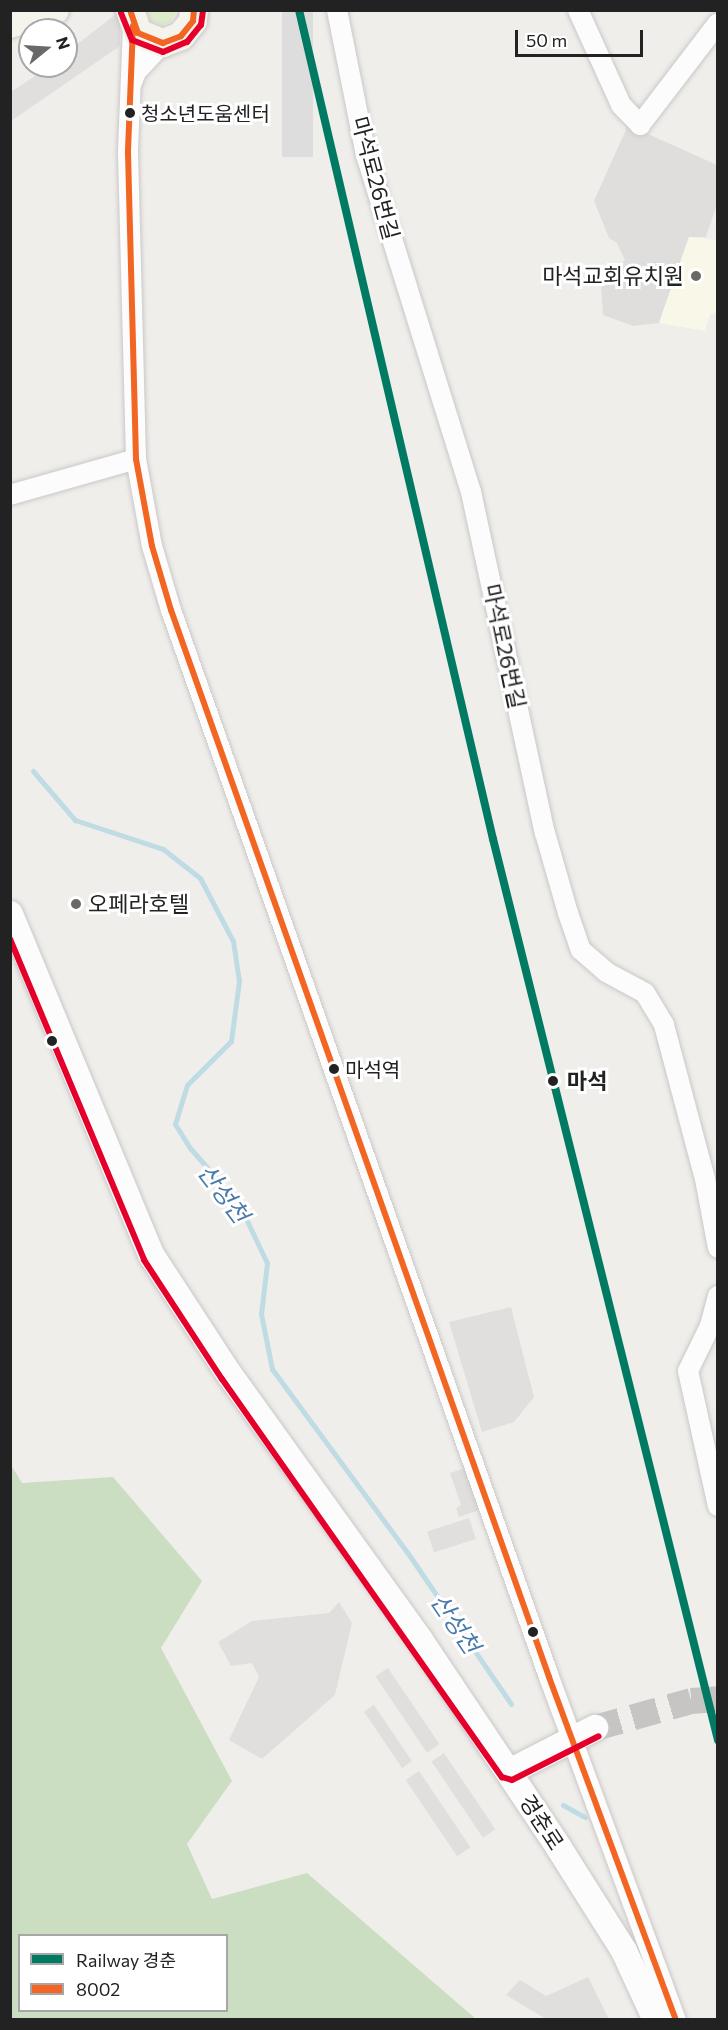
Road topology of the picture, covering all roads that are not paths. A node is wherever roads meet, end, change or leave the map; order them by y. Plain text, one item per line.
1 (55, 10) edge
2 (337, 10) edge
3 (578, 10) edge
4 (201, 14) edge
5 (131, 18) edge
6 (717, 23) edge
7 (10, 24) edge
8 (163, 43) junction
9 (129, 90) junction
10 (136, 459) junction
11 (10, 495) edge
12 (10, 914) edge
13 (711, 1184) edge
14 (717, 1248) edge
15 (717, 1296) edge
16 (717, 1428) edge
17 (708, 1457) junction
18 (717, 1506) edge
19 (584, 1732) junction
20 (509, 1772) junction
21 (640, 1915) junction
22 (624, 1951) junction
23 (656, 2019) edge
24 (676, 2019) edge

1 - 7 main road
2 - 13 street, 마석로26번길
3 - 6 street
4 - 8 main road
5 - 8 main road
5 - 9 street
8 - 9 street
9 - 10 street
10 - 11 street
10 - 19 street
12 - 20 street, 경춘로
13 - 14 street, 마석로26번길
15 - 17 street
16 - 17 street
17 - 18 street
19 - 20 street
19 - 21 street
20 - 22 street, 경춘로
21 - 22 street
21 - 24 street
22 - 23 street, 경춘로

